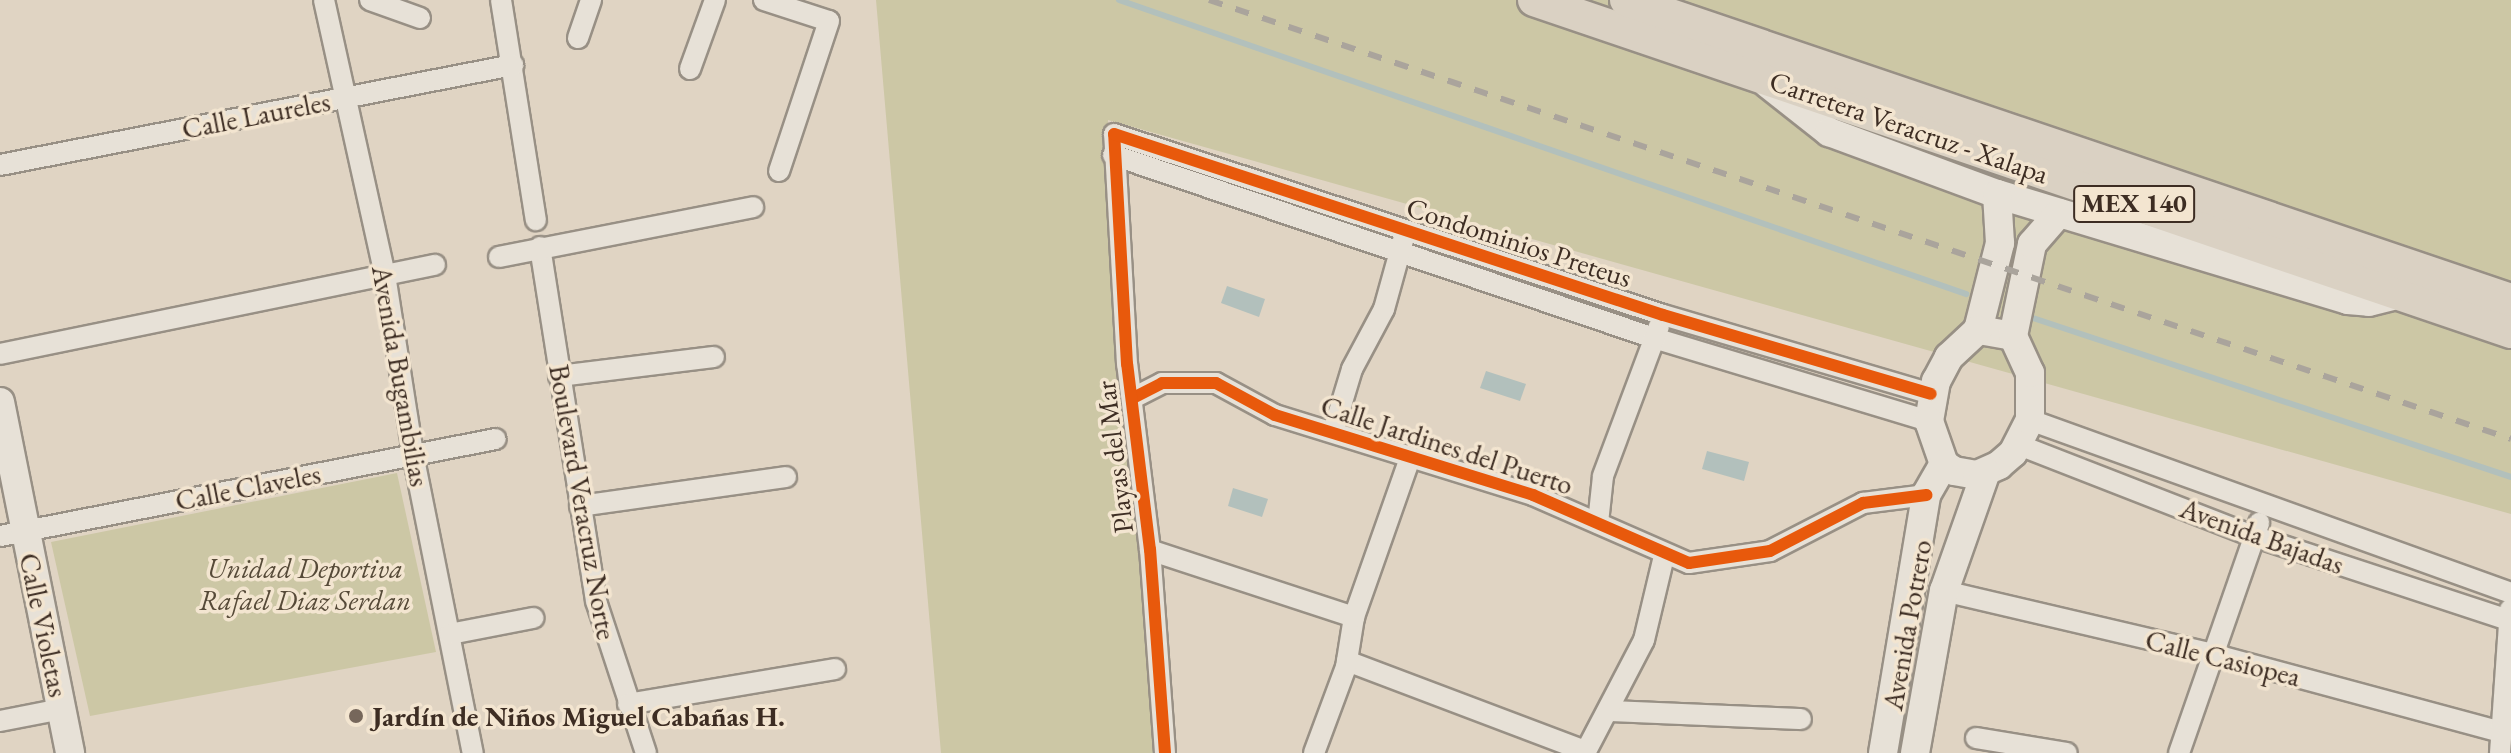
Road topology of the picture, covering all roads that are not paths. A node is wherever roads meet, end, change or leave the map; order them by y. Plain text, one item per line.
1 (324, 0) edge
2 (370, 0) edge
3 (501, 0) edge
4 (591, 0) edge
5 (715, 0) edge
6 (764, 0) edge
7 (1534, 0) edge
8 (1626, 0) edge
9 (804, 6) edge
10 (420, 18) dead end
11 (578, 38) dead end
12 (513, 65) junction
13 (690, 69) dead end
14 (1758, 76) junction
15 (345, 97) junction
16 (1113, 155) joint
17 (0, 165) edge
18 (779, 171) dead end
19 (1997, 194) junction
20 (753, 207) dead end
21 (2059, 213) junction
22 (536, 220) dead end
23 (1404, 240) junction
24 (540, 247) junction
25 (499, 257) dead end
26 (435, 265) dead end
27 (385, 275) junction
28 (2401, 294) junction
29 (2511, 300) edge
30 (1663, 315) junction
31 (1978, 330) junction
32 (2511, 332) edge
33 (2013, 336) junction
34 (1654, 338) junction
35 (0, 354) edge
36 (714, 357) dead end
37 (559, 376) junction
38 (1133, 398) junction
39 (0, 402) edge
40 (1930, 408) junction
41 (1333, 432) junction
42 (2024, 433) junction
43 (496, 439) dead end
44 (413, 454) junction
45 (1410, 458) junction
46 (1944, 464) junction
47 (1986, 472) junction
48 (786, 477) dead end
49 (1926, 495) junction
50 (580, 506) junction
51 (2266, 509) junction
52 (1598, 523) junction
53 (12, 534) edge
54 (2253, 536) junction
55 (1150, 550) junction
56 (1664, 556) junction
57 (1944, 591) junction
58 (2511, 593) edge
59 (2510, 615) edge
60 (1354, 617) junction
61 (533, 618) dead end
62 (450, 634) junction
63 (2212, 654) junction
64 (1347, 661) junction
65 (835, 669) dead end
66 (628, 704) junction
67 (61, 709) junction
68 (1609, 711) junction
69 (1801, 719) dead end
70 (0, 721) edge
71 (2501, 732) junction
72 (1976, 738) dead end
73 (1585, 752) edge
74 (70, 753) edge
75 (473, 753) edge
76 (646, 753) edge
77 (1165, 753) edge
78 (1314, 753) edge
79 (1883, 753) edge
80 (1915, 753) edge
81 (2067, 753) edge
82 (2179, 753) edge
83 (2500, 753) edge

1 - 15 street, Avenida Bugambilias
2 - 10 street
3 - 12 street
4 - 11 street
5 - 13 street
6 - 9 street
7 - 14 main road, Carretera Veracruz - Xalapa / MEX 140
8 - 29 main road, Carretera Veracruz - Xalapa / MEX 140
9 - 18 street
12 - 15 street, Calle Laureles
12 - 22 street
14 - 19 street
14 - 28 main road, Carretera Veracruz - Xalapa / MEX 140
15 - 17 street, Calle Laureles
15 - 27 street, Avenida Bugambilias
16 - 23 street, Condominios Preteus
16 - 38 street, Playas del Mar
19 - 21 street
19 - 31 street
20 - 24 street
21 - 28 street
21 - 33 street
23 - 30 street, Condominios Preteus
23 - 34 street, Condominios Preteus
23 - 41 street
24 - 25 street
24 - 37 street, Boulevard Veracruz Norte
26 - 27 street
27 - 35 street
27 - 44 street, Avenida Bugambilias
28 - 32 main road, Carretera Veracruz - Xalapa / MEX 140
30 - 34 street
30 - 40 street, Condominios Preteus
31 - 33 street
31 - 40 street
33 - 42 street
34 - 40 street, Condominios Preteus
34 - 52 street
36 - 37 street
37 - 50 street, Boulevard Veracruz Norte
38 - 41 street, Calle Jardines del Puerto
38 - 55 street, Playas del Mar
39 - 53 street, Calle Violetas
40 - 46 street
41 - 45 street, Calle Jardines del Puerto
42 - 47 street
42 - 51 street, Avenida Bajadas
42 - 54 street, Avenida Bajadas
43 - 44 street, Calle Claveles
44 - 53 street, Calle Claveles
44 - 62 street, Avenida Bugambilias
45 - 52 street, Calle Jardines del Puerto
45 - 60 street
46 - 47 street
46 - 49 street
47 - 57 street, Avenida Potrero
48 - 50 street
49 - 56 street, Calle Jardines del Puerto
49 - 79 street, Avenida Potrero
50 - 66 street, Boulevard Veracruz Norte
51 - 54 street
51 - 58 street, Avenida Bajadas
52 - 56 street, Calle Jardines del Puerto
53 - 67 street, Calle Violetas
54 - 59 street, Avenida Bajadas
54 - 63 street
55 - 60 street
55 - 77 street, Playas del Mar
56 - 68 street
57 - 63 street, Calle Casiopea
57 - 80 street, Avenida Potrero
59 - 71 street
60 - 64 street
61 - 62 street
62 - 75 street, Avenida Bugambilias
63 - 71 street, Calle Casiopea
63 - 82 street
64 - 73 street
64 - 78 street
65 - 66 street
66 - 76 street, Boulevard Veracruz Norte
67 - 70 street
67 - 74 street, Calle Violetas
68 - 69 street
68 - 73 street
71 - 83 street
72 - 81 street

